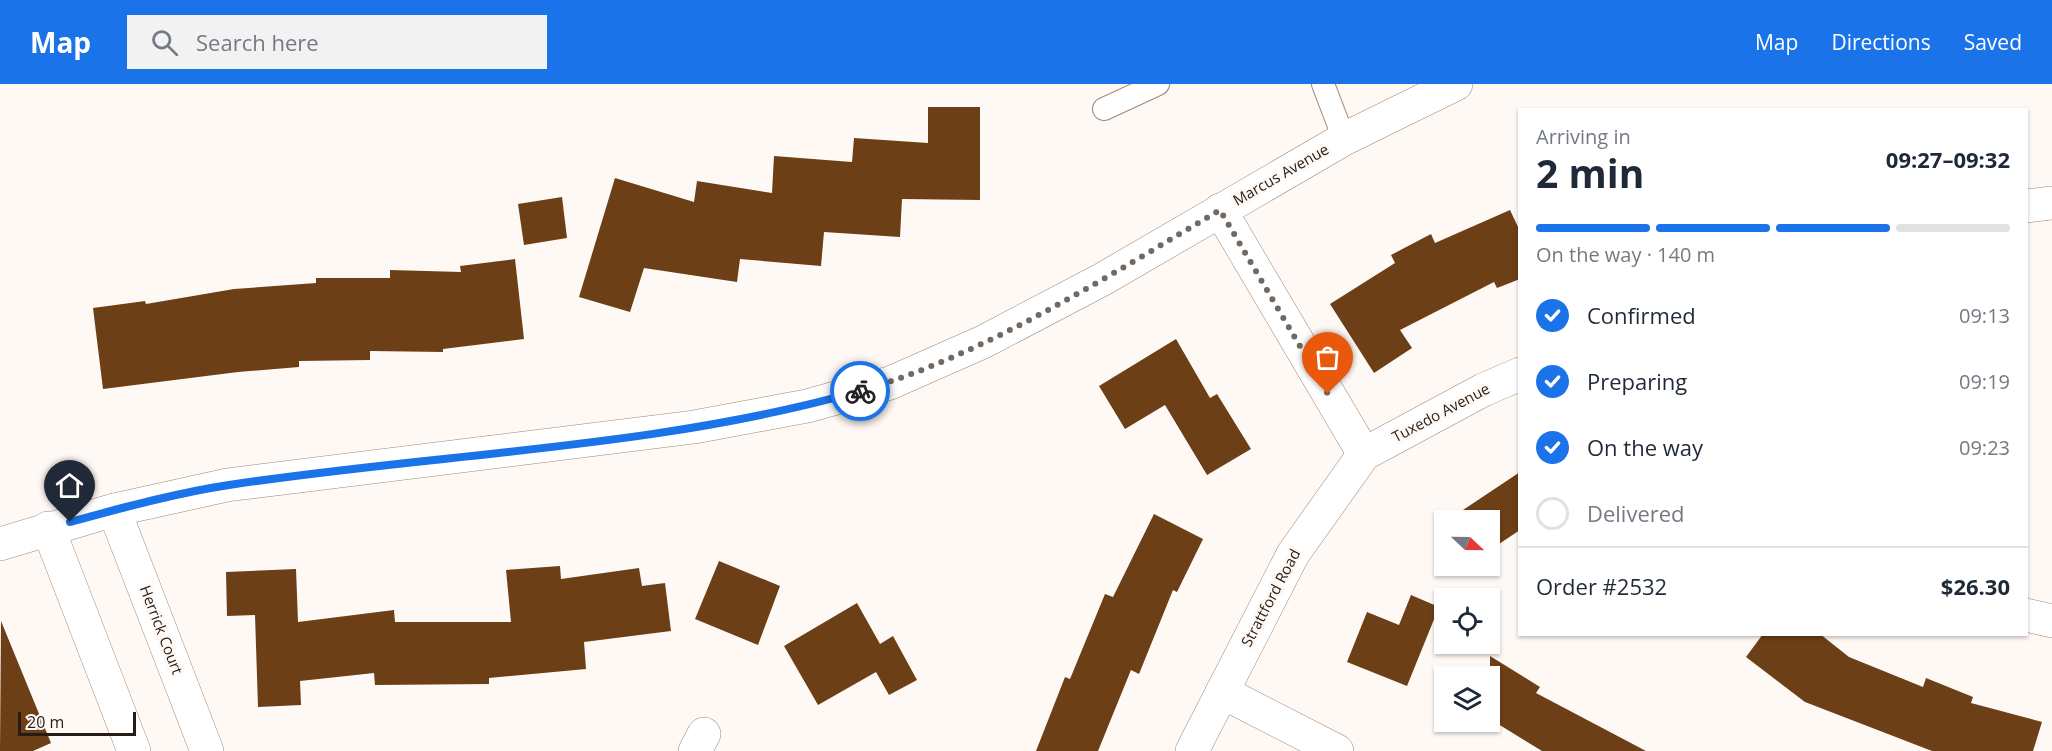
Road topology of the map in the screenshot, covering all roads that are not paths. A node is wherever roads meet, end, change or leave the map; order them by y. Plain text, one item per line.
1 (1158, 84) edge
2 (1323, 84) edge
3 (1456, 84) edge
4 (1104, 109) dead end
5 (1344, 139) junction
6 (2052, 203) edge
7 (2028, 206) edge
8 (1220, 210) junction
9 (1518, 375) edge
10 (1364, 454) junction
11 (114, 510) junction
12 (48, 528) junction
13 (0, 544) edge
14 (2028, 615) edge
15 (2052, 621) edge
16 (1222, 692) junction
17 (134, 751) edge
18 (207, 751) edge
19 (1192, 751) edge
20 (1337, 751) edge

1 - 4 lane
2 - 5 lane
3 - 5 main road, Marcus Avenue
5 - 8 main road, Marcus Avenue
6 - 7 main road
8 - 10 main road
8 - 11 main road, Marcus Avenue
9 - 10 main road, Tuxedo Avenue
10 - 16 main road, Strattford Road
11 - 12 main road, Marcus Avenue
11 - 18 main road, Herrick Court
12 - 13 main road, Marcus Avenue
12 - 17 main road
14 - 15 main road
16 - 19 main road, Strattford Road
16 - 20 main road

